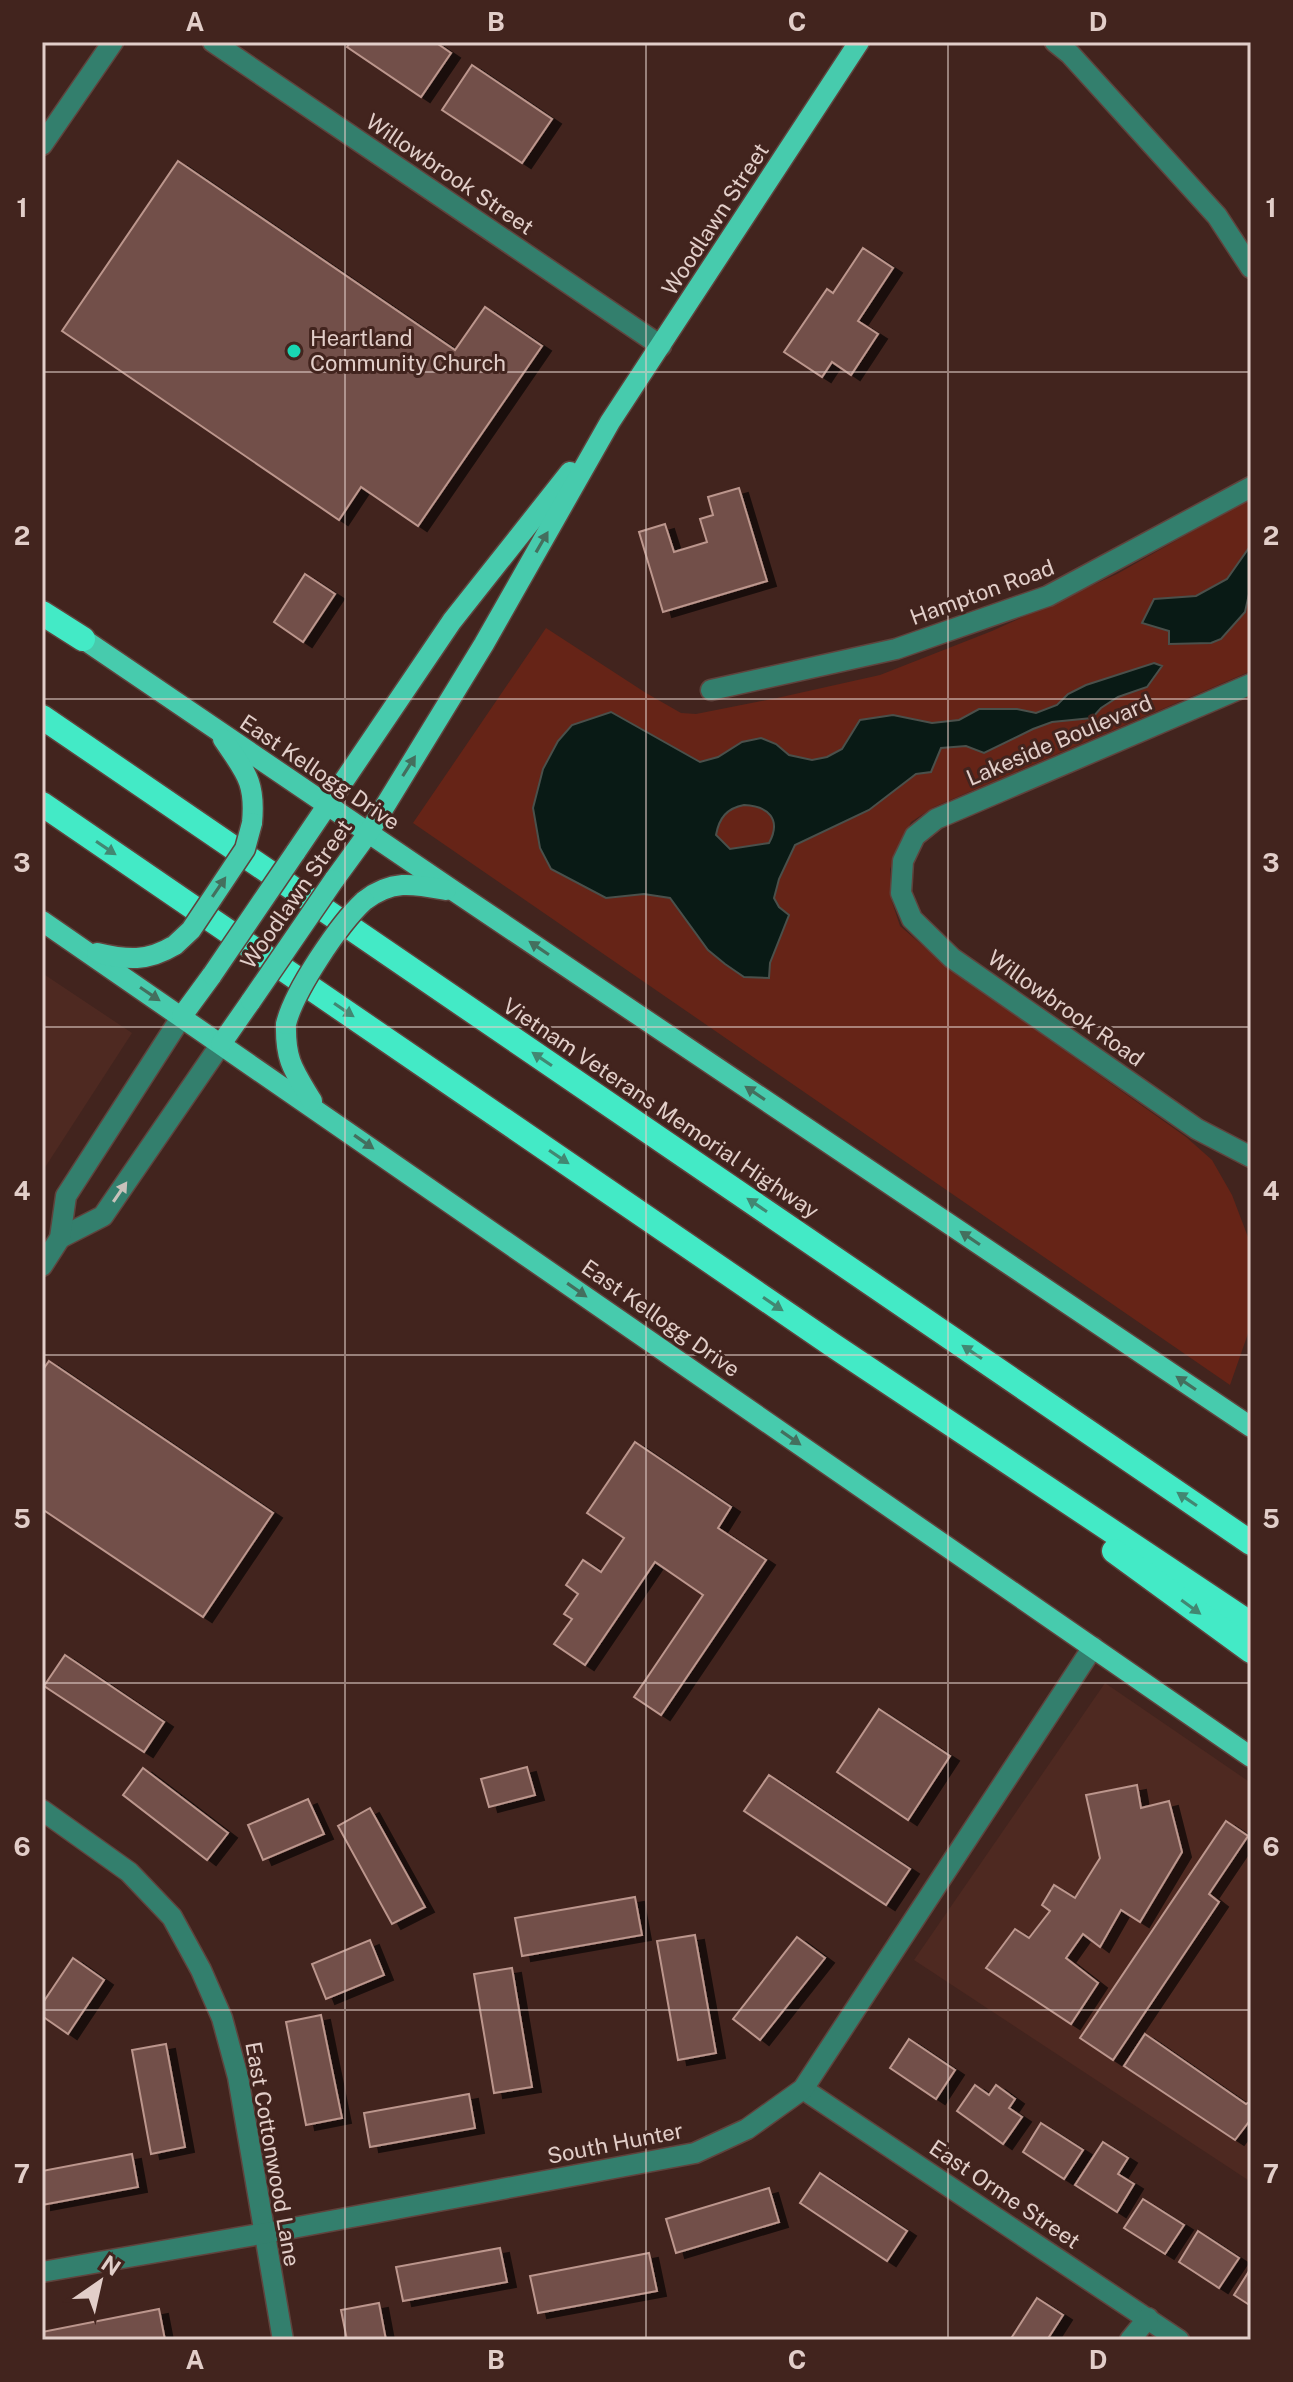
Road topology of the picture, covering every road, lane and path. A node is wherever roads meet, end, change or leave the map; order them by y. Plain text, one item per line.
1 (113, 42) edge
2 (213, 42) edge
3 (859, 42) edge
4 (1055, 42) edge
5 (42, 145) edge
6 (1251, 268) edge
7 (661, 346) junction
8 (610, 422) junction
9 (1251, 487) edge
10 (42, 611) edge
11 (83, 639) joint
12 (1251, 684) edge
13 (711, 690) dead end
14 (42, 717) edge
15 (219, 732) junction
16 (42, 804) edge
17 (329, 805) junction
18 (369, 832) junction
19 (903, 861) joint
20 (454, 891) junction
21 (42, 921) edge
22 (85, 950) junction
23 (182, 1016) junction
24 (221, 1044) junction
25 (317, 1110) junction
26 (1251, 1157) edge
27 (60, 1238) junction
28 (42, 1266) edge
29 (834, 1346) junction
30 (1251, 1427) edge
31 (1251, 1543) edge
32 (1251, 1624) edge
33 (1093, 1647) junction
34 (1251, 1651) edge
35 (1251, 1757) edge
36 (42, 1810) edge
37 (803, 2089) junction
38 (266, 2233) junction
39 (42, 2272) edge
40 (1148, 2318) junction
41 (283, 2340) edge
42 (1130, 2340) edge
43 (1179, 2340) edge

1 - 5 street
2 - 7 street, Willowbrook Street
3 - 7 main road, Woodlawn Street
4 - 6 street
7 - 8 main road, Woodlawn Street
8 - 17 main road, Woodlawn Street
18 -> 8 main road, Woodlawn Street
9 - 13 street, Hampton Road
10 - 11 highway
11 - 15 main road, East Kellogg Drive
12 - 19 street, Lakeside Boulevard
31 -> 14 highway, Vietnam Veterans Memorial Highway
15 - 17 main road, East Kellogg Drive
22 -> 15 main road, bridge
16 -> 29 highway
17 - 18 main road, East Kellogg Drive
17 - 23 main road, Woodlawn Street, bridge
18 - 20 main road, East Kellogg Drive
18 - 24 main road, Woodlawn Street, bridge
19 - 26 street, Willowbrook Road
20 - 25 main road, bridge
30 -> 20 main road, East Kellogg Drive
21 - 22 main road, East Kellogg Drive
22 -> 23 main road, East Kellogg Drive
23 - 24 main road, East Kellogg Drive
23 - 27 street, Woodlawn Street
24 - 25 main road, East Kellogg Drive
27 -> 24 street, Woodlawn Street
25 -> 33 main road, East Kellogg Drive
27 - 28 street, Woodlawn Street
29 - 32 highway
29 -> 34 highway
33 - 35 main road, East Kellogg Drive
33 - 37 street, South Hunter
36 - 38 street, East Cottonwood Lane
37 - 38 street, South Hunter
37 - 40 street, East Orme Street
38 - 39 street, South Hunter
38 - 41 street, East Cottonwood Lane
40 - 42 street
40 - 43 street, East Orme Street

